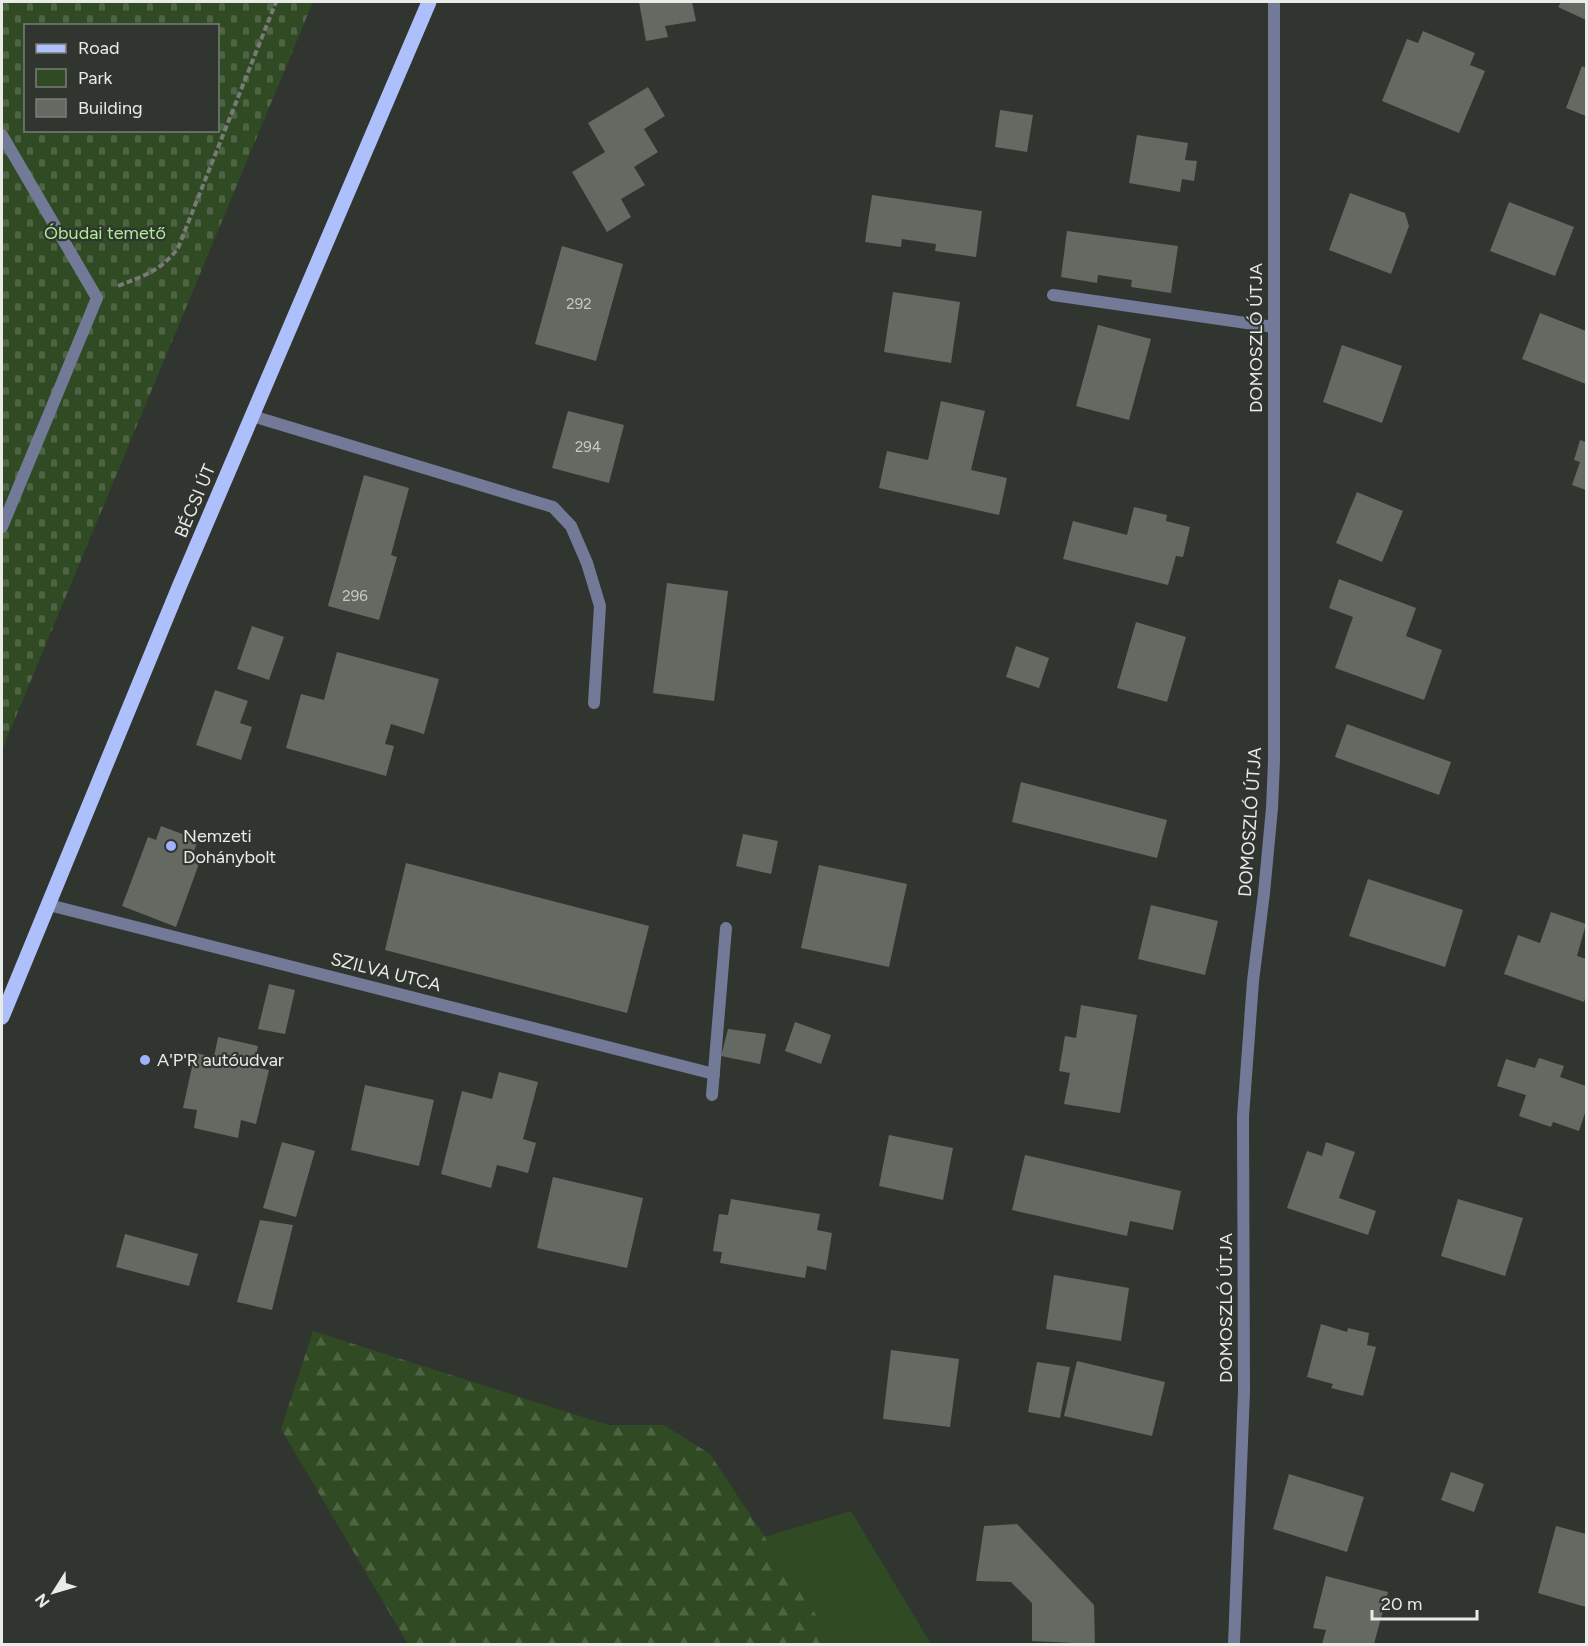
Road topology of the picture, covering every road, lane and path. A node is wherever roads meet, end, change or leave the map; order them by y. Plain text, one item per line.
1 (276, 2) edge
2 (429, 2) edge
3 (1274, 2) edge
4 (2, 135) edge
5 (1053, 295) dead end
6 (97, 298) junction
7 (1274, 327) junction
8 (252, 417) junction
9 (2, 527) edge
10 (594, 703) dead end
11 (49, 905) junction
12 (726, 928) dead end
13 (2, 1017) edge
14 (714, 1074) junction
15 (712, 1095) dead end
16 (1234, 1644) edge

1 - 6 path
2 - 8 main road, BÉCSI ÚT
3 - 7 street, DOMOSZLÓ ÚTJA
4 - 6 street
5 - 7 street
6 - 9 street
7 - 16 street, DOMOSZLÓ ÚTJA
8 - 10 street
8 - 11 main road, BÉCSI ÚT
11 - 13 main road, BÉCSI ÚT
11 - 14 street, SZILVA UTCA
12 - 14 street
14 - 15 street

